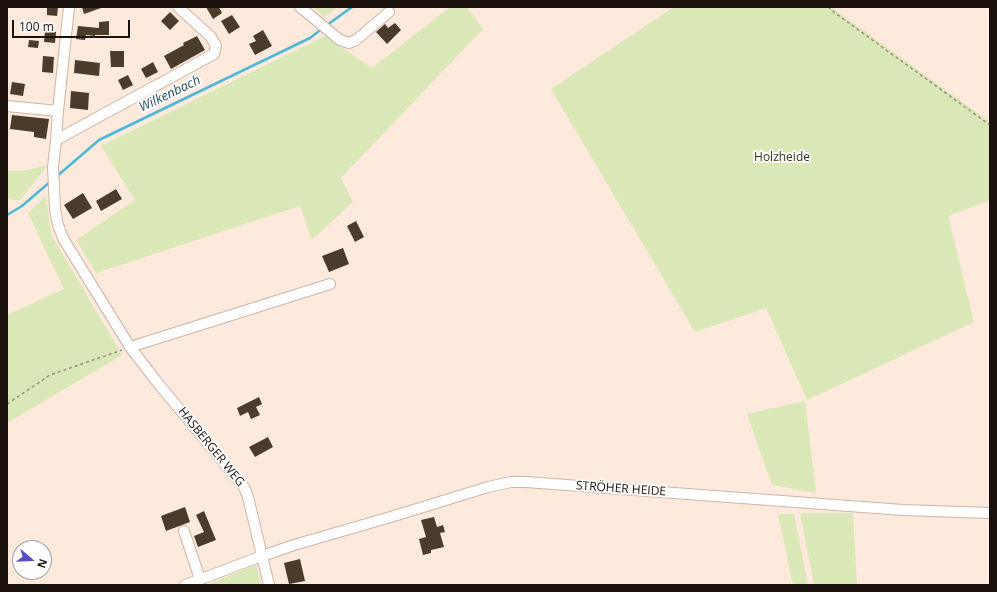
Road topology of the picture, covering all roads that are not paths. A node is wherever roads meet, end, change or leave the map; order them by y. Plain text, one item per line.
1 (69, 7) edge
2 (178, 7) edge
3 (300, 7) edge
4 (389, 12) dead end
5 (7, 106) edge
6 (58, 111) junction
7 (56, 140) junction
8 (330, 284) dead end
9 (130, 347) junction
10 (990, 513) edge
11 (184, 531) dead end
12 (262, 556) junction
13 (200, 579) junction
14 (185, 585) edge
15 (269, 585) edge

1 - 6 street, HASBERGER WEG
2 - 7 street
3 - 4 street
5 - 6 street
6 - 7 street, HASBERGER WEG
7 - 9 street, HASBERGER WEG
8 - 9 street
9 - 12 street, HASBERGER WEG
10 - 12 street, STRÖHER HEIDE
11 - 13 street
12 - 13 street, STRÖHER HEIDE
12 - 15 street, HASBERGER WEG
13 - 14 street, STRÖHER HEIDE

